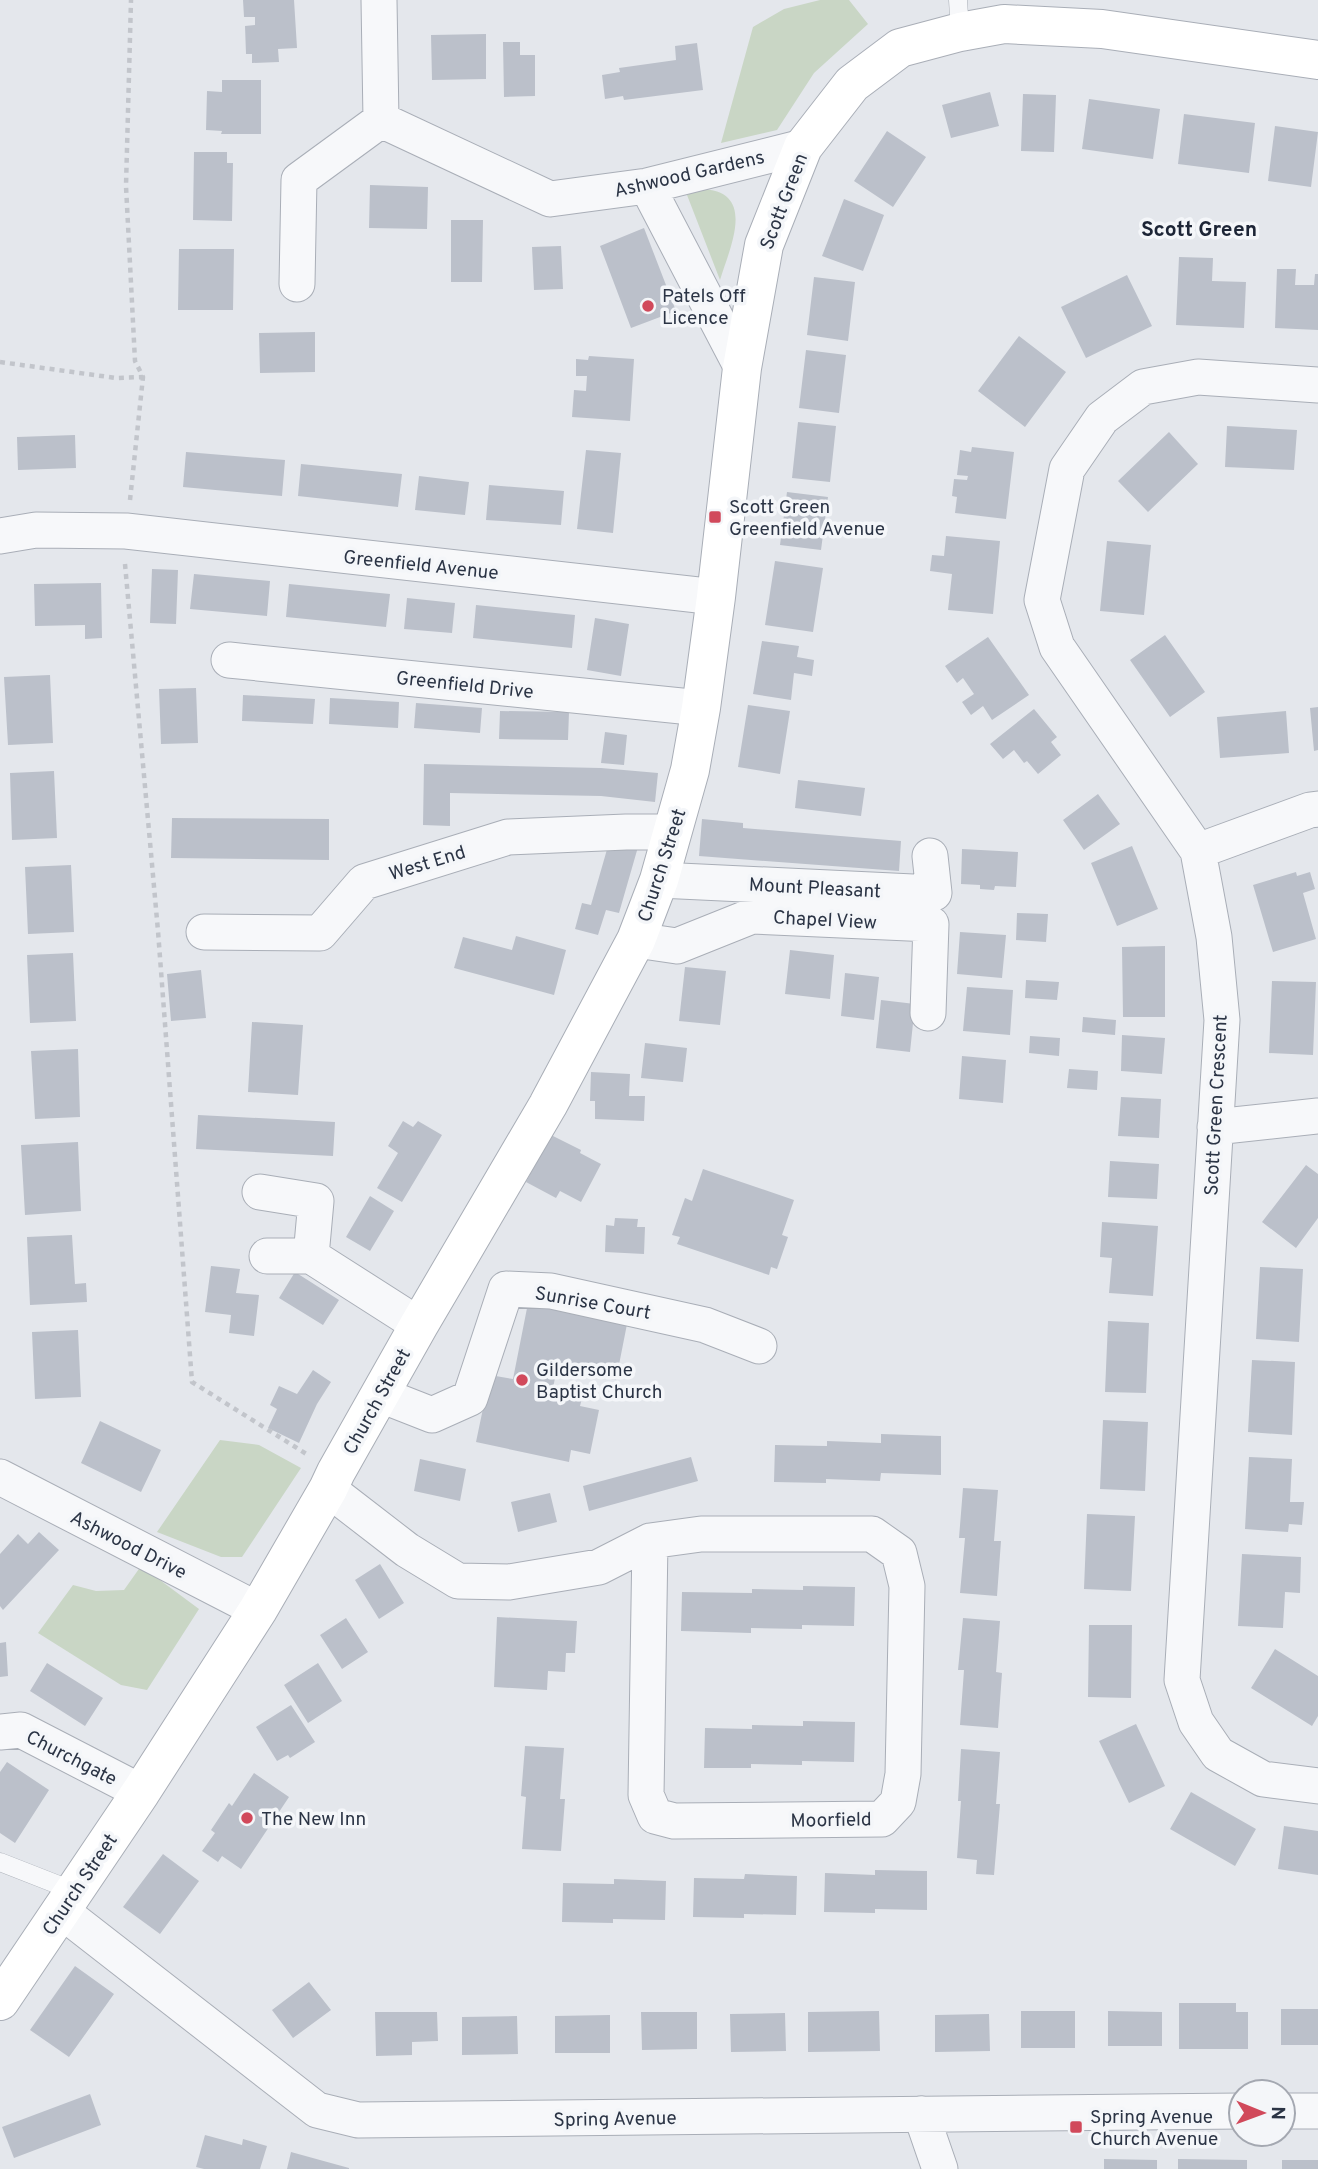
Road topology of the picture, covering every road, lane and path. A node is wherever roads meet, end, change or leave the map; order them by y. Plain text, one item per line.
1 (131, 0) edge
2 (379, 0) edge
3 (959, 16) edge
4 (1318, 60) edge
5 (381, 120) junction
6 (803, 147) junction
7 (647, 186) junction
8 (297, 284) dead end
9 (0, 362) edge
10 (742, 368) junction
11 (143, 377) junction
12 (1318, 385) edge
13 (126, 531) junction
14 (0, 536) edge
15 (716, 597) junction
16 (229, 660) dead end
17 (701, 708) junction
18 (690, 770) joint
19 (1318, 809) edge
20 (672, 832) junction
21 (1198, 851) junction
22 (930, 856) dead end
23 (659, 880) junction
24 (204, 932) dead end
25 (636, 940) junction
26 (928, 1013) dead end
27 (1318, 1116) edge
28 (1215, 1127) junction
29 (260, 1192) dead end
30 (267, 1256) dead end
31 (311, 1256) junction
32 (419, 1325) junction
33 (759, 1346) dead end
34 (380, 1395) junction
35 (0, 1477) edge
36 (332, 1481) junction
37 (650, 1541) junction
38 (258, 1611) junction
39 (0, 1732) edge
40 (1318, 1786) edge
41 (141, 1791) junction
42 (0, 1862) edge
43 (67, 1901) junction
44 (0, 2001) edge
45 (1227, 2111) edge
46 (1297, 2111) edge
47 (1318, 2111) edge
48 (921, 2115) junction
49 (940, 2169) edge

1 - 11 path
2 - 5 street
3 - 4 main road, Scott Green
3 - 6 main road, Scott Green
5 - 7 street, Ashwood Gardens
5 - 8 street
6 - 7 street, Ashwood Gardens
6 - 10 main road, Scott Green
7 - 10 street
9 - 11 path
10 - 15 main road, Scott Green
11 - 13 path
12 - 21 street, Scott Green Crescent
13 - 14 street
13 - 15 street, Greenfield Avenue
13 - 36 path
15 - 17 main road, Scott Green
16 - 17 street, Greenfield Drive
17 - 18 main road, Scott Green
18 - 20 main road, Church Street
19 - 21 street
20 - 23 main road, Church Street
20 - 24 street, West End
21 - 28 street, Scott Green Crescent
22 - 23 street, Mount Pleasant
23 - 25 main road, Church Street
25 - 26 street, Chapel View
25 - 32 main road, Church Street
27 - 28 street
28 - 40 street, Scott Green Crescent
29 - 31 street
30 - 31 street
31 - 32 street
32 - 34 main road, Church Street
33 - 34 street, Sunrise Court
34 - 36 main road, Church Street
35 - 38 street, Ashwood Drive
36 - 37 street, Moorfield
36 - 38 main road, Church Street
37 - 37 street, Moorfield
38 - 41 main road, Church Street
39 - 41 street, Churchgate
41 - 43 main road, Church Street
42 - 43 lane
43 - 44 main road, Church Street
43 - 48 street, Spring Avenue
45 - 48 street, Spring Avenue
46 - 47 street
48 - 49 street

